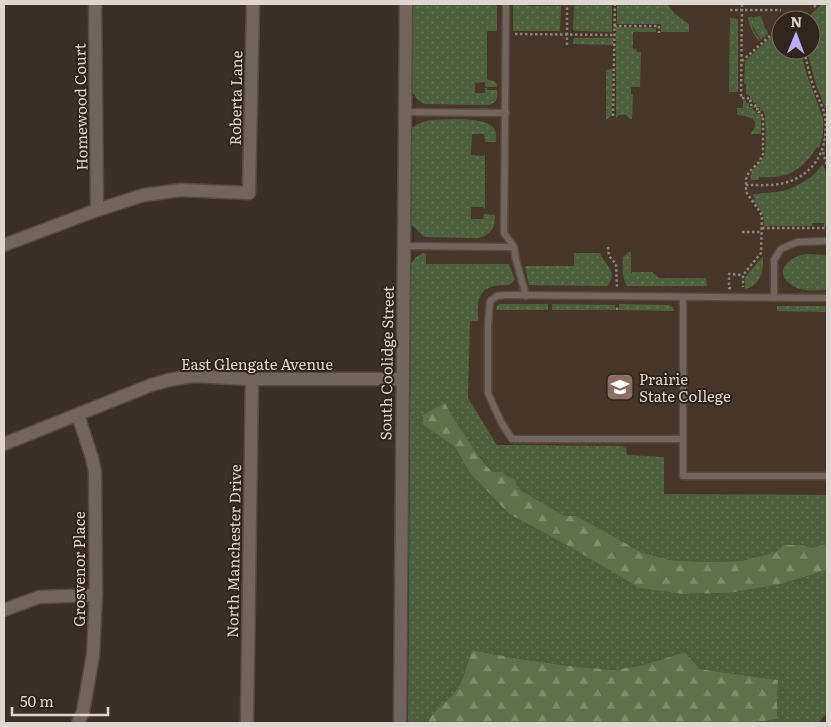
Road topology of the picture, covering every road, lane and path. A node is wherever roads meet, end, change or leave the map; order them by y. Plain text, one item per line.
1 (95, 4) edge
2 (252, 4) edge
3 (406, 4) edge
4 (506, 4) edge
5 (567, 4) edge
6 (615, 4) edge
7 (742, 4) edge
8 (817, 4) edge
9 (814, 7) dead end
10 (730, 10) dead end
11 (742, 10) junction
12 (771, 10) edge
13 (614, 26) junction
14 (658, 33) dead end
15 (526, 34) dead end
16 (567, 34) junction
17 (614, 35) junction
18 (771, 35) edge
19 (567, 45) dead end
20 (806, 60) edge
21 (742, 61) junction
22 (609, 68) dead end
23 (614, 68) junction
24 (405, 112) junction
25 (506, 113) junction
26 (614, 116) dead end
27 (827, 122) edge
28 (822, 152) junction
29 (827, 166) edge
30 (746, 185) junction
31 (97, 210) junction
32 (762, 228) junction
33 (827, 228) edge
34 (742, 232) dead end
35 (762, 232) junction
36 (827, 242) edge
37 (4, 246) edge
38 (404, 246) junction
39 (514, 247) junction
40 (608, 247) dead end
41 (743, 274) junction
42 (617, 287) dead end
43 (526, 296) junction
44 (683, 297) junction
45 (774, 298) junction
46 (827, 298) edge
47 (617, 305) dead end
48 (617, 310) dead end
49 (252, 379) junction
50 (402, 379) junction
51 (78, 414) junction
52 (683, 440) junction
53 (4, 444) edge
54 (827, 476) edge
55 (96, 595) junction
56 (4, 610) edge
57 (78, 723) edge
58 (247, 723) edge
59 (400, 723) edge

1 - 31 street, Homewood Court
2 - 31 street, Roberta Lane
3 - 24 street, South Coolidge Street
4 - 25 lane
5 - 16 path
6 - 13 path
7 - 11 path
8 - 9 path
10 - 11 path
11 - 12 path
11 - 21 path
13 - 14 path
13 - 17 path
15 - 16 path
16 - 17 path
16 - 19 path
17 - 23 path
18 - 21 path
20 - 27 path
21 - 30 path
22 - 23 path
23 - 26 path
24 - 25 lane
24 - 38 street, South Coolidge Street
25 - 39 lane
27 - 28 path
28 - 29 path
28 - 30 path
30 - 32 path
31 - 37 street
32 - 33 path
32 - 35 path
34 - 35 path
35 - 41 path
36 - 45 lane
38 - 39 lane
38 - 50 street, South Coolidge Street
39 - 43 lane
40 - 42 path
41 - 41 path
43 - 44 lane
43 - 52 lane
44 - 45 lane
44 - 52 lane
45 - 46 lane
47 - 48 path
49 - 50 street, East Glengate Avenue
49 - 51 street, East Glengate Avenue
49 - 58 street, North Manchester Drive
50 - 59 street, South Coolidge Street
51 - 53 street, East Glengate Avenue
51 - 55 street, Grosvenor Place
52 - 54 lane
55 - 56 street
55 - 57 street, Grosvenor Place

